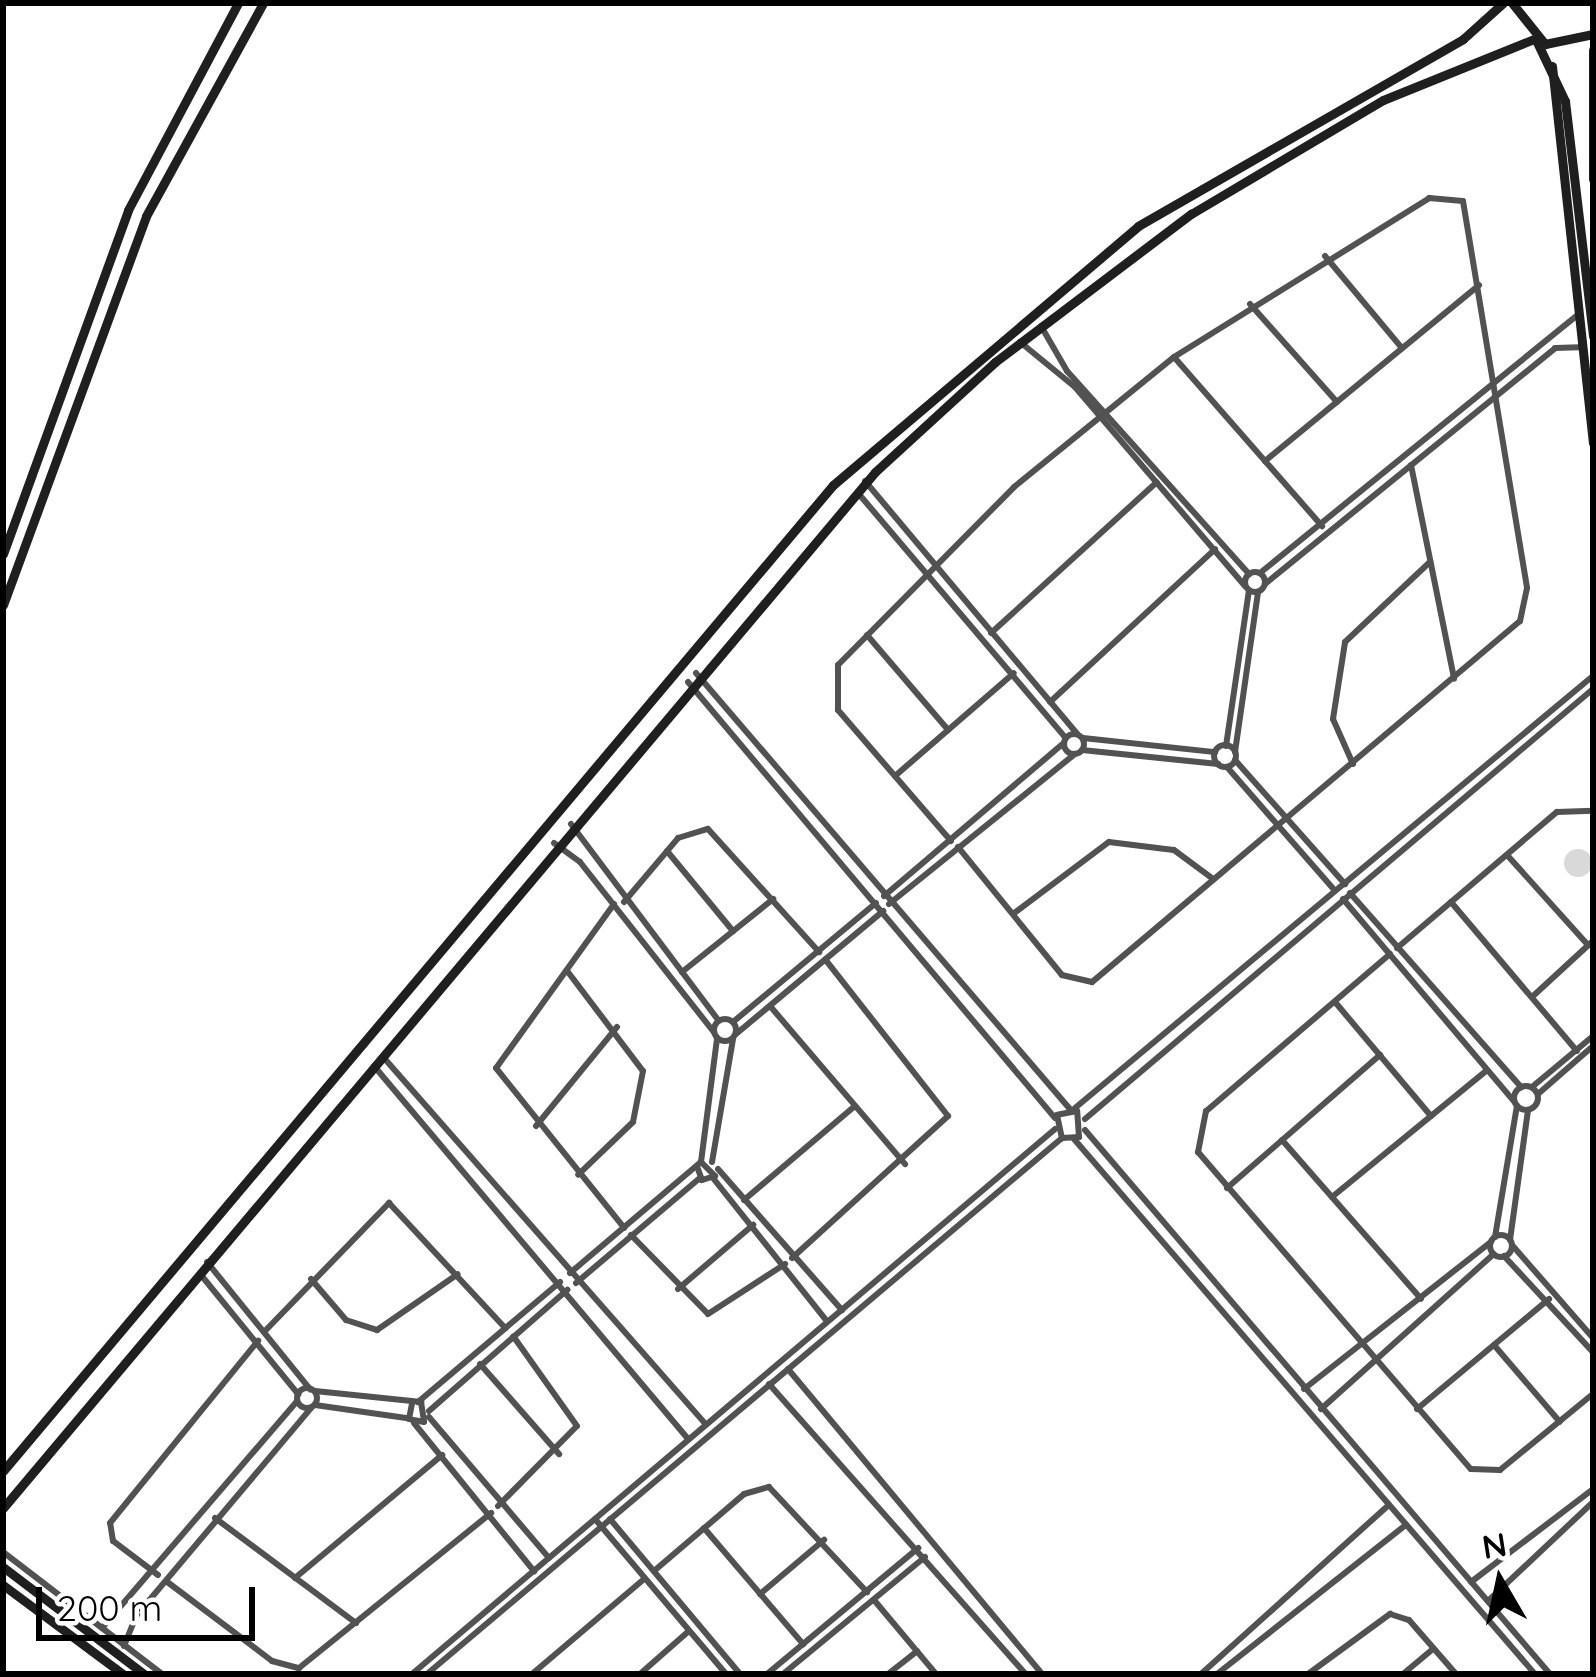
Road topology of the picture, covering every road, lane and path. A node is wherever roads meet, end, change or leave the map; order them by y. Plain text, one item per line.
1 (238, 3) edge
2 (263, 3) edge
3 (1503, 3) edge
4 (1513, 3) edge
5 (1593, 34) edge
6 (1463, 39) junction
7 (1535, 39) junction
8 (1593, 50) edge
9 (1472, 56) junction
10 (1552, 66) junction
11 (1394, 75) junction
12 (1402, 91) junction
13 (1593, 179) edge
14 (1325, 256) junction
15 (1088, 263) junction
16 (1101, 278) junction
17 (1479, 285) junction
18 (1057, 287) junction
19 (1070, 303) junction
20 (1250, 304) junction
21 (1576, 316) junction
22 (1041, 326) junction
23 (1593, 335) edge
24 (1579, 341) junction
25 (1020, 342) junction
26 (1402, 348) junction
27 (1174, 357) junction
28 (1491, 385) junction
29 (1493, 398) junction
30 (1337, 402) junction
31 (1103, 412) junction
32 (1593, 443) edge
33 (1265, 461) junction
34 (1411, 465) junction
35 (865, 481) junction
36 (1157, 482) junction
37 (855, 490) junction
38 (1322, 526) junction
39 (1215, 549) junction
40 (3, 554) edge
41 (1430, 562) junction
42 (934, 565) junction
43 (926, 572) junction
44 (1260, 573) junction
45 (1249, 574) junction
46 (1265, 584) junction
47 (1250, 589) junction
48 (3, 605) edge
49 (991, 632) junction
50 (867, 635) junction
51 (1014, 673) junction
52 (1593, 676) edge
53 (692, 677) junction
54 (1454, 679) junction
55 (1241, 687) junction
56 (1593, 688) edge
57 (1050, 701) junction
58 (948, 730) junction
59 (1080, 736) junction
60 (1065, 740) junction
61 (1226, 746) junction
62 (1078, 752) junction
63 (1215, 752) junction
64 (1235, 756) junction
65 (1353, 764) junction
66 (1222, 766) junction
67 (591, 770) junction
68 (895, 776) junction
69 (605, 781) junction
70 (564, 800) junction
71 (805, 806) junction
72 (580, 811) junction
73 (1593, 811) edge
74 (797, 814) junction
75 (1287, 818) junction
76 (1422, 820) junction
77 (571, 824) junction
78 (1278, 825) junction
79 (1428, 827) junction
80 (957, 842) junction
81 (554, 844) junction
82 (667, 851) junction
83 (1507, 855) junction
84 (1214, 880) junction
85 (1340, 888) junction
86 (1346, 896) junction
87 (774, 898) junction
88 (879, 900) junction
89 (624, 902) junction
90 (1451, 902) junction
91 (614, 904) junction
92 (886, 908) junction
93 (1012, 914) junction
94 (733, 931) junction
95 (1591, 943) edge
96 (660, 945) junction
97 (1394, 951) junction
98 (653, 953) junction
99 (822, 956) junction
100 (1254, 967) junction
101 (567, 971) junction
102 (682, 971) junction
103 (784, 988) junction
104 (1532, 998) junction
105 (1335, 1002) junction
106 (770, 1006) junction
107 (982, 1019) junction
108 (719, 1021) junction
109 (733, 1022) junction
110 (617, 1027) junction
111 (715, 1035) junction
112 (1593, 1036) edge
113 (734, 1037) junction
114 (1593, 1046) edge
115 (1577, 1051) junction
116 (380, 1053) junction
117 (1380, 1055) junction
118 (372, 1063) junction
119 (1487, 1069) junction
120 (1521, 1087) junction
121 (1535, 1090) junction
122 (1516, 1103) junction
123 (855, 1106) junction
124 (1072, 1109) junction
125 (1528, 1110) junction
126 (1431, 1116) junction
127 (1055, 1118) junction
128 (1085, 1119) junction
129 (536, 1126) junction
130 (1055, 1130) junction
131 (1084, 1130) junction
132 (452, 1138) junction
133 (1062, 1138) junction
134 (1074, 1139) junction
135 (1282, 1140) junction
136 (443, 1146) junction
137 (1593, 1149) edge
138 (699, 1164) junction
139 (904, 1164) junction
140 (714, 1165) junction
141 (578, 1175) junction
142 (700, 1178) junction
143 (713, 1178) junction
144 (494, 1188) junction
145 (1227, 1188) junction
146 (486, 1196) junction
147 (1332, 1197) junction
148 (744, 1200) junction
149 (1593, 1216) edge
150 (753, 1225) junction
151 (624, 1228) junction
152 (631, 1235) junction
153 (1493, 1239) junction
154 (1511, 1242) junction
155 (922, 1249) junction
156 (1499, 1255) junction
157 (789, 1261) junction
158 (207, 1262) junction
159 (199, 1272) junction
160 (458, 1274) junction
161 (569, 1274) junction
162 (1206, 1275) junction
163 (311, 1279) junction
164 (560, 1281) junction
165 (1197, 1282) junction
166 (576, 1283) junction
167 (678, 1289) junction
168 (568, 1290) junction
169 (1421, 1299) junction
170 (1549, 1299) junction
171 (842, 1310) junction
172 (827, 1322) junction
173 (505, 1328) junction
174 (264, 1332) junction
175 (513, 1336) junction
176 (1593, 1338) edge
177 (625, 1340) junction
178 (258, 1341) junction
179 (1494, 1345) junction
180 (617, 1347) junction
181 (109, 1348) junction
182 (1368, 1351) junction
183 (1593, 1352) edge
184 (125, 1361) junction
185 (480, 1364) junction
186 (788, 1368) junction
187 (84, 1377) junction
188 (770, 1384) junction
189 (1304, 1389) junction
190 (313, 1390) junction
191 (100, 1392) junction
192 (1593, 1394) edge
193 (298, 1398) junction
194 (415, 1403) junction
195 (313, 1406) junction
196 (1322, 1409) junction
197 (1417, 1409) junction
198 (429, 1414) junction
199 (411, 1421) junction
200 (708, 1422) junction
201 (1560, 1422) junction
202 (718, 1428) junction
203 (688, 1439) junction
204 (560, 1454) junction
205 (442, 1455) junction
206 (857, 1459) junction
207 (848, 1466) junction
208 (3, 1472) edge
209 (1593, 1489) edge
210 (1593, 1502) edge
211 (1389, 1505) junction
212 (498, 1506) junction
213 (3, 1508) edge
214 (491, 1514) junction
215 (215, 1519) junction
216 (610, 1519) junction
217 (598, 1522) junction
218 (1406, 1525) junction
219 (1423, 1526) junction
220 (704, 1528) junction
221 (1414, 1534) junction
222 (824, 1540) junction
223 (918, 1549) junction
224 (3, 1552) edge
225 (1516, 1554) junction
226 (926, 1557) junction
227 (549, 1558) junction
228 (1522, 1562) junction
229 (3, 1567) edge
230 (534, 1570) junction
231 (654, 1570) junction
232 (162, 1578) junction
233 (296, 1578) junction
234 (645, 1578) junction
235 (1471, 1582) junction
236 (1307, 1584) junction
237 (3, 1585) edge
238 (1314, 1591) junction
239 (867, 1592) junction
240 (1593, 1592) edge
241 (760, 1594) junction
242 (874, 1600) junction
243 (1488, 1601) junction
244 (1593, 1615) edge
245 (356, 1623) junction
246 (1001, 1626) junction
247 (102, 1628) junction
248 (689, 1631) junction
249 (992, 1634) junction
250 (803, 1645) junction
251 (124, 1646) junction
252 (1434, 1648) junction
253 (917, 1652) junction
254 (1532, 1654) junction
255 (1524, 1661) junction
256 (1223, 1672) edge
257 (123, 1674) edge
258 (144, 1674) edge
259 (162, 1674) edge
260 (412, 1674) edge
261 (427, 1674) edge
262 (532, 1674) edge
263 (640, 1674) edge
264 (726, 1674) edge
265 (740, 1674) edge
266 (767, 1674) edge
267 (783, 1674) edge
268 (888, 1674) edge
269 (936, 1674) edge
270 (1026, 1674) edge
271 (1042, 1674) edge
272 (1201, 1674) edge
273 (1309, 1674) edge
274 (1403, 1674) edge
275 (1456, 1674) edge
276 (1534, 1674) edge
277 (1550, 1674) edge

1 - 40 street
2 - 48 street
3 - 6 street
4 - 7 street
5 - 7 street
6 - 9 street
6 - 11 street
7 - 9 street
7 - 10 street
8 - 13 street
9 - 12 street
10 - 21 street
10 - 23 street
11 - 12 street
11 - 15 street
12 - 16 street
14 - 17 street
14 - 20 street
14 - 26 street
15 - 16 street
15 - 18 street
16 - 19 street
17 - 26 street
17 - 28 street
18 - 19 street
18 - 67 street
19 - 22 street
20 - 27 street
20 - 30 street
21 - 24 street
21 - 28 street
22 - 25 street
22 - 31 street
23 - 24 street
24 - 29 street
24 - 32 street
25 - 31 street
25 - 35 street
26 - 30 street
27 - 31 street
27 - 33 street
28 - 29 street
28 - 38 street
29 - 34 street
29 - 54 street
30 - 33 street
31 - 36 street
31 - 42 street
31 - 45 street
33 - 38 street
34 - 41 street
34 - 46 street
35 - 37 street
35 - 42 street
36 - 39 street
36 - 49 street
37 - 43 street
37 - 53 street
38 - 44 street
39 - 47 street
39 - 57 street
41 - 54 street
41 - 65 street
42 - 43 street
42 - 49 street
43 - 50 street
43 - 51 street
44 - 45 street
44 - 46 street
45 - 47 street
46 - 47 street
47 - 55 street
49 - 57 street
50 - 58 street
50 - 68 street
51 - 58 street
51 - 60 street
52 - 76 street
53 - 69 street
53 - 71 street
53 - 74 street
54 - 65 street
55 - 61 street
55 - 64 street
56 - 79 street
57 - 59 street
58 - 68 street
59 - 60 street
59 - 62 street
59 - 63 street
60 - 62 street
60 - 80 street
61 - 63 street
61 - 64 street
62 - 66 street
62 - 80 street
63 - 66 street
64 - 66 street
64 - 75 street
65 - 75 street
66 - 78 street
67 - 69 street
67 - 70 street
68 - 80 street
69 - 72 street
70 - 72 street
70 - 181 street
71 - 74 street
71 - 88 street
72 - 77 street
73 - 83 street
74 - 88 street
75 - 78 street
75 - 85 street
76 - 79 street
76 - 85 street
77 - 81 street
77 - 89 street
78 - 84 street
78 - 85 street
79 - 86 street
80 - 88 street
80 - 92 street
80 - 93 street
81 - 91 street
81 - 116 street
82 - 87 street
82 - 89 street
82 - 94 street
83 - 90 street
83 - 95 street
84 - 93 street
84 - 93 street
85 - 86 street
85 - 100 street
86 - 97 street
86 - 100 street
87 - 94 street
87 - 99 street
88 - 92 street
88 - 99 street
89 - 96 street
90 - 97 street
90 - 104 street
91 - 98 street
91 - 101 street
92 - 99 street
92 - 107 street
94 - 102 street
95 - 104 street
96 - 98 street
96 - 102 street
97 - 105 street
97 - 119 street
97 - 120 street
98 - 111 street
99 - 103 street
99 - 139 street
100 - 124 street
100 - 128 street
101 - 110 street
101 - 129 street
102 - 108 street
103 - 106 street
103 - 109 street
104 - 115 street
105 - 117 street
105 - 145 street
106 - 113 street
106 - 123 street
107 - 124 street
107 - 127 street
108 - 109 street
108 - 111 street
109 - 113 street
110 - 129 street
110 - 141 street
111 - 113 street
111 - 138 street
112 - 115 street
113 - 140 street
114 - 121 street
115 - 121 street
116 - 118 street
116 - 132 street
117 - 126 street
117 - 135 street
118 - 136 street
118 - 158 street
119 - 122 street
119 - 126 street
120 - 121 street
120 - 122 street
121 - 125 street
122 - 125 street
122 - 153 street
123 - 139 street
123 - 148 street
124 - 127 street
124 - 128 street
125 - 154 street
126 - 147 street
127 - 130 street
128 - 131 street
129 - 141 street
130 - 133 street
130 - 155 street
131 - 134 street
131 - 162 street
132 - 136 street
132 - 144 street
133 - 134 street
133 - 155 street
134 - 165 street
135 - 145 street
135 - 147 street
136 - 146 street
137 - 149 street
138 - 140 street
138 - 142 street
138 - 151 street
139 - 157 street
140 - 143 street
140 - 148 street
141 - 151 street
142 - 143 street
142 - 152 street
143 - 150 street
144 - 146 street
144 - 161 street
145 - 182 street
146 - 164 street
147 - 169 street
148 - 157 street
150 - 157 street
150 - 167 street
151 - 161 street
152 - 166 street
152 - 167 street
153 - 154 street
153 - 156 street
153 - 169 street
154 - 156 street
154 - 176 street
155 - 171 street
155 - 186 street
156 - 170 street
156 - 182 street
157 - 167 street
157 - 171 street
157 - 172 street
158 - 159 street
158 - 174 street
159 - 178 street
159 - 184 street
160 - 163 street
160 - 163 street
160 - 173 street
161 - 164 street
161 - 166 street
162 - 165 street
162 - 189 street
163 - 174 street
164 - 168 street
164 - 173 street
165 - 211 street
166 - 177 street
168 - 175 street
168 - 180 street
169 - 182 street
170 - 179 street
170 - 183 street
171 - 172 street
172 - 200 street
173 - 194 street
174 - 190 street
175 - 185 street
175 - 204 street
177 - 180 street
177 - 200 street
178 - 193 street
178 - 232 street
179 - 197 street
179 - 201 street
180 - 203 street
181 - 184 street
181 - 187 street
182 - 189 street
182 - 196 street
182 - 197 street
184 - 191 street
185 - 198 street
185 - 204 street
186 - 188 street
186 - 206 street
187 - 191 street
187 - 208 street
188 - 202 street
188 - 207 street
189 - 196 street
190 - 193 street
190 - 194 street
190 - 195 street
191 - 213 street
192 - 201 street
193 - 195 street
193 - 232 street
194 - 198 street
194 - 199 street
195 - 199 street
195 - 215 street
196 - 219 street
197 - 201 street
198 - 199 street
198 - 212 street
199 - 205 street
200 - 202 street
200 - 203 street
202 - 216 street
203 - 217 street
204 - 212 street
205 - 214 street
205 - 233 street
206 - 207 street
206 - 246 street
207 - 223 street
209 - 225 street
210 - 228 street
211 - 218 street
211 - 236 street
212 - 227 street
214 - 230 street
214 - 245 street
215 - 232 street
215 - 233 street
216 - 217 street
216 - 231 street
217 - 227 street
217 - 234 street
217 - 261 street
218 - 221 street
218 - 238 street
219 - 221 street
219 - 235 street
220 - 222 street
220 - 231 street
220 - 241 street
221 - 255 street
222 - 239 street
222 - 241 street
223 - 226 street
223 - 239 street
224 - 247 street
225 - 228 street
225 - 235 street
226 - 242 street
226 - 249 street
227 - 230 street
228 - 243 street
229 - 258 street
230 - 260 street
231 - 265 street
232 - 245 street
232 - 247 street
232 - 251 street
233 - 245 street
234 - 248 street
234 - 262 street
235 - 243 street
236 - 238 street
236 - 272 street
237 - 257 street
238 - 256 street
239 - 250 street
240 - 244 street
241 - 250 street
242 - 253 street
242 - 267 street
243 - 254 street
246 - 249 street
246 - 271 street
247 - 251 street
248 - 263 street
248 - 264 street
249 - 270 street
250 - 266 street
251 - 259 street
252 - 273 street
252 - 274 street
252 - 275 street
253 - 268 street
253 - 269 street
254 - 255 street
254 - 277 street
255 - 276 street

